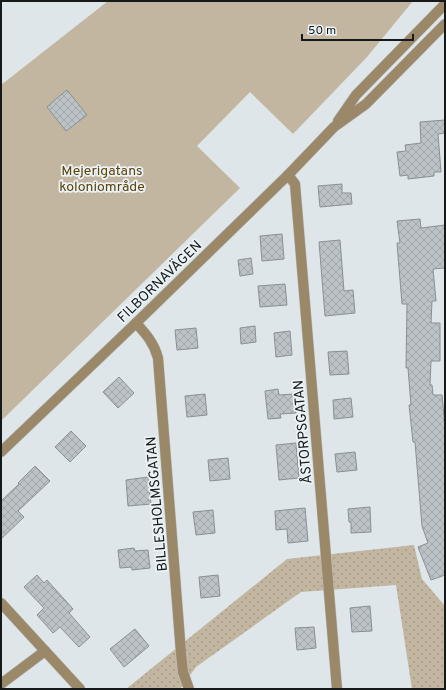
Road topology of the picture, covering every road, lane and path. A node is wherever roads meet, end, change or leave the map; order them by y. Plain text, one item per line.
1 (445, 4) edge
2 (445, 24) edge
3 (334, 127) junction
4 (288, 175) junction
5 (136, 323) junction
6 (1, 452) edge
7 (1, 603) edge
8 (45, 651) junction
9 (1, 684) edge
10 (80, 689) edge
11 (189, 689) edge
12 (337, 689) edge

1 - 3 street, FILBORNAVÄGEN
2 - 3 street, FILBORNAVÄGEN
3 - 4 street, FILBORNAVÄGEN
4 - 5 street, FILBORNAVÄGEN
4 - 12 street, ÅSTORPSGATAN
5 - 6 street, FILBORNAVÄGEN
5 - 11 street, BILLESHOLMSGATAN
7 - 8 street
8 - 9 street
8 - 10 street

